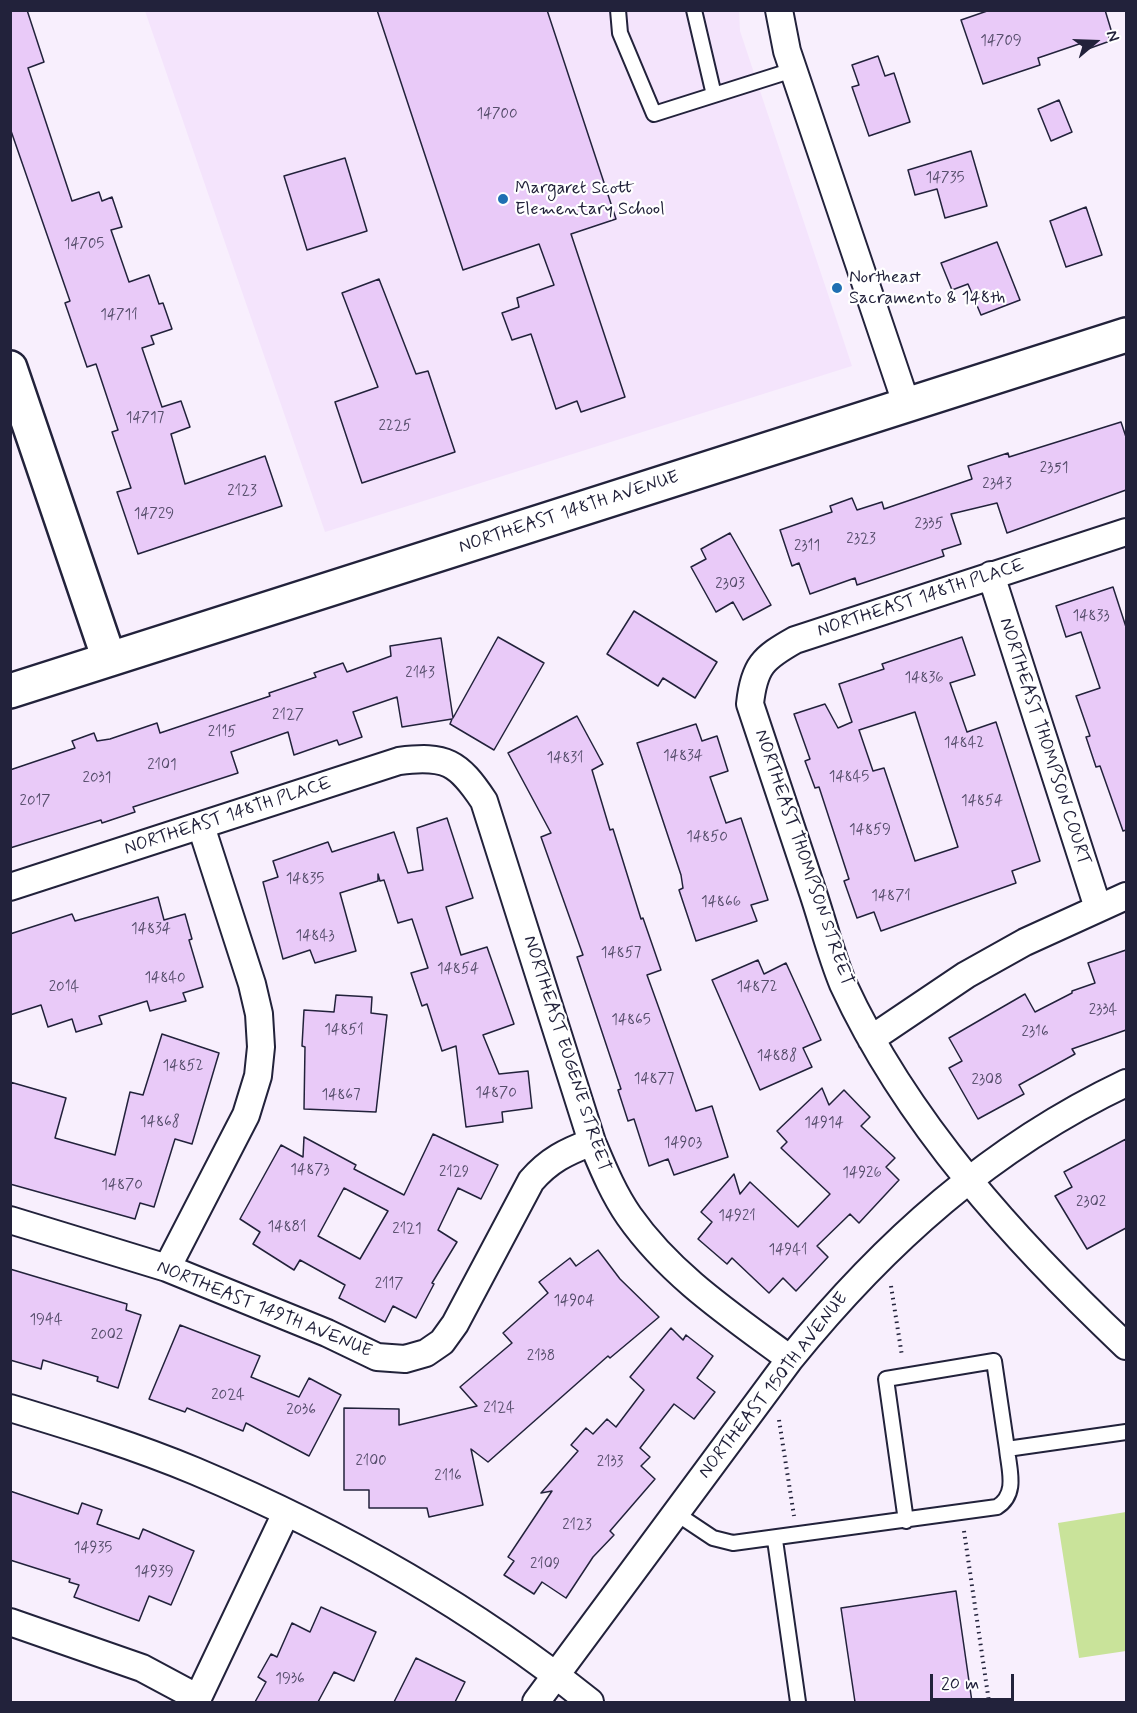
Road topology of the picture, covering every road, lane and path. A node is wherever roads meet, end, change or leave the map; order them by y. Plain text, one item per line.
1 (618, 10) edge
2 (694, 10) edge
3 (779, 10) edge
4 (793, 69) junction
5 (714, 95) junction
6 (1126, 335) edge
7 (10, 368) edge
8 (907, 405) junction
9 (1126, 532) edge
10 (991, 575) junction
11 (109, 659) junction
12 (10, 691) edge
13 (750, 704) joint
14 (447, 762) joint
15 (201, 826) junction
16 (10, 887) edge
17 (1126, 896) edge
18 (1098, 908) junction
19 (871, 1040) junction
20 (1126, 1083) edge
21 (592, 1142) junction
22 (969, 1180) junction
23 (10, 1220) edge
24 (877, 1259) junction
25 (167, 1269) junction
26 (1126, 1346) edge
27 (790, 1359) junction
28 (905, 1376) junction
29 (758, 1403) junction
30 (10, 1408) edge
31 (1126, 1432) edge
32 (1007, 1449) junction
33 (286, 1513) junction
34 (961, 1513) junction
35 (677, 1514) junction
36 (906, 1521) junction
37 (797, 1537) junction
38 (775, 1540) junction
39 (10, 1622) edge
40 (555, 1674) junction
41 (197, 1700) edge
42 (536, 1702) edge
43 (590, 1702) edge
44 (798, 1702) edge
45 (990, 1702) edge

1 - 5 lane
2 - 5 lane
3 - 4 street
4 - 5 lane
4 - 8 street
6 - 8 main road, NORTHEAST 148TH AVENUE
7 - 11 main road
8 - 11 main road, NORTHEAST 148TH AVENUE
9 - 10 street, NORTHEAST 148TH PLACE
10 - 13 street, NORTHEAST 148TH PLACE
10 - 18 street, NORTHEAST THOMPSON COURT
11 - 12 main road, NORTHEAST 148TH AVENUE
13 - 19 street, NORTHEAST THOMPSON STREET
14 - 15 street, NORTHEAST 148TH PLACE
14 - 21 street, NORTHEAST EUGENE STREET
15 - 16 street, NORTHEAST 148TH PLACE
15 - 25 street
17 - 18 street
18 - 19 street
19 - 22 street, NORTHEAST THOMPSON STREET
20 - 22 street, NORTHEAST 150TH AVENUE
21 - 25 street, NORTHEAST 149TH AVENUE
21 - 27 street, NORTHEAST EUGENE STREET
22 - 24 street, NORTHEAST 150TH AVENUE
22 - 26 street, NORTHEAST THOMPSON STREET
23 - 25 street, NORTHEAST 149TH AVENUE
24 - 27 street, NORTHEAST 150TH AVENUE
24 - 28 path
27 - 29 street, NORTHEAST 150TH AVENUE
28 - 32 lane
28 - 36 lane
29 - 35 street, NORTHEAST 150TH AVENUE
29 - 37 path
30 - 33 street
31 - 32 lane
32 - 34 lane
33 - 40 street
33 - 41 street
34 - 36 lane
34 - 45 path
35 - 38 lane
35 - 40 street, NORTHEAST 150TH AVENUE
36 - 37 lane
37 - 38 lane
38 - 44 lane
39 - 41 street
40 - 42 street, NORTHEAST 150TH AVENUE
40 - 43 street

